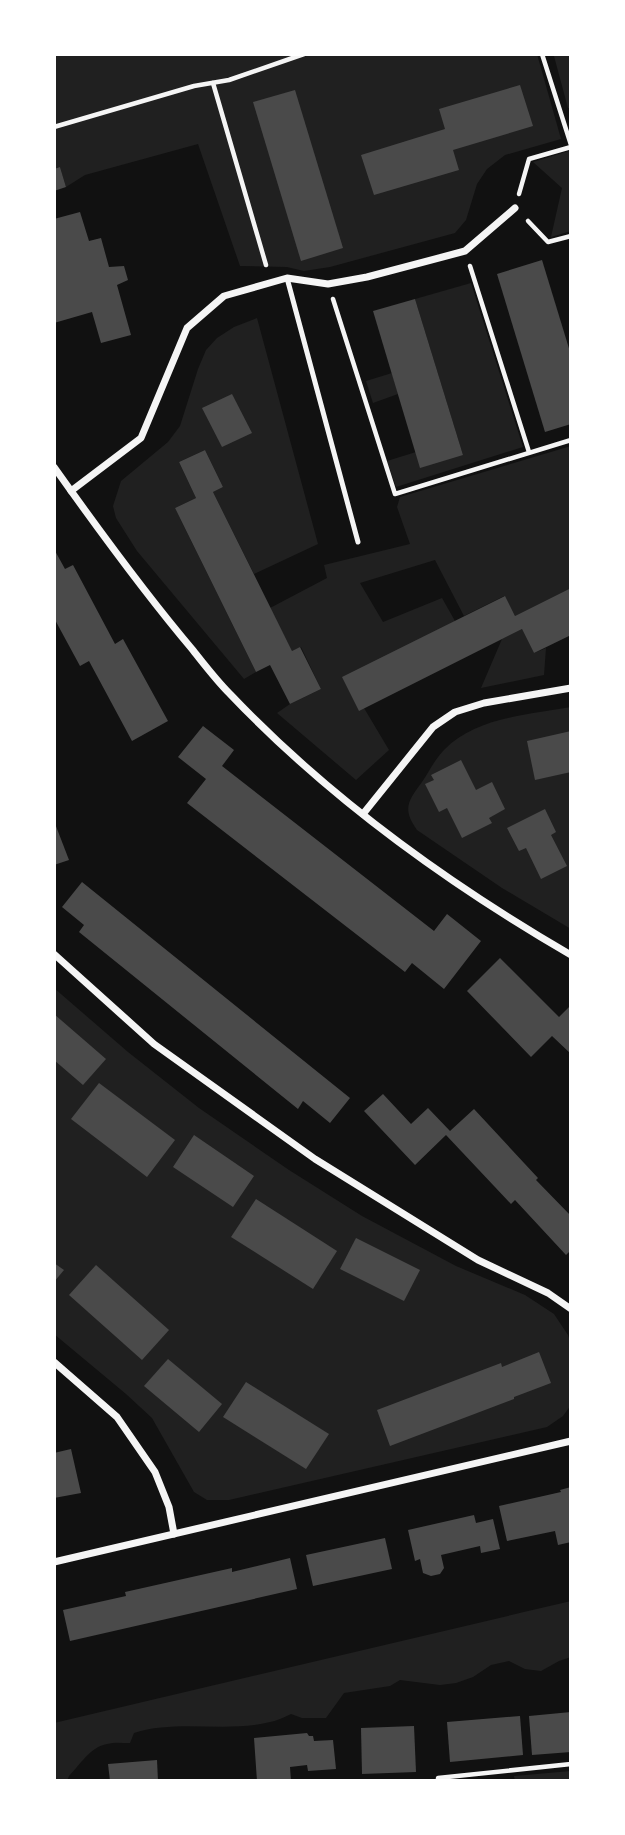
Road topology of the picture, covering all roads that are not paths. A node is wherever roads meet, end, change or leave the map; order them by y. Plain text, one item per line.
1 (515, 208) road end
2 (287, 278) junction
3 (54, 467) edge
4 (71, 491) junction
5 (358, 542) dead end
6 (571, 688) edge
7 (363, 814) junction
8 (54, 954) edge
9 (571, 956) edge
10 (571, 1309) edge
11 (54, 1362) edge
12 (571, 1441) edge
13 (174, 1534) junction
14 (54, 1562) edge

1 - 2 street
2 - 4 street
2 - 5 lane
3 - 4 street
4 - 7 street
6 - 7 street
7 - 9 street
8 - 10 street
11 - 13 street
12 - 13 street
13 - 14 street

